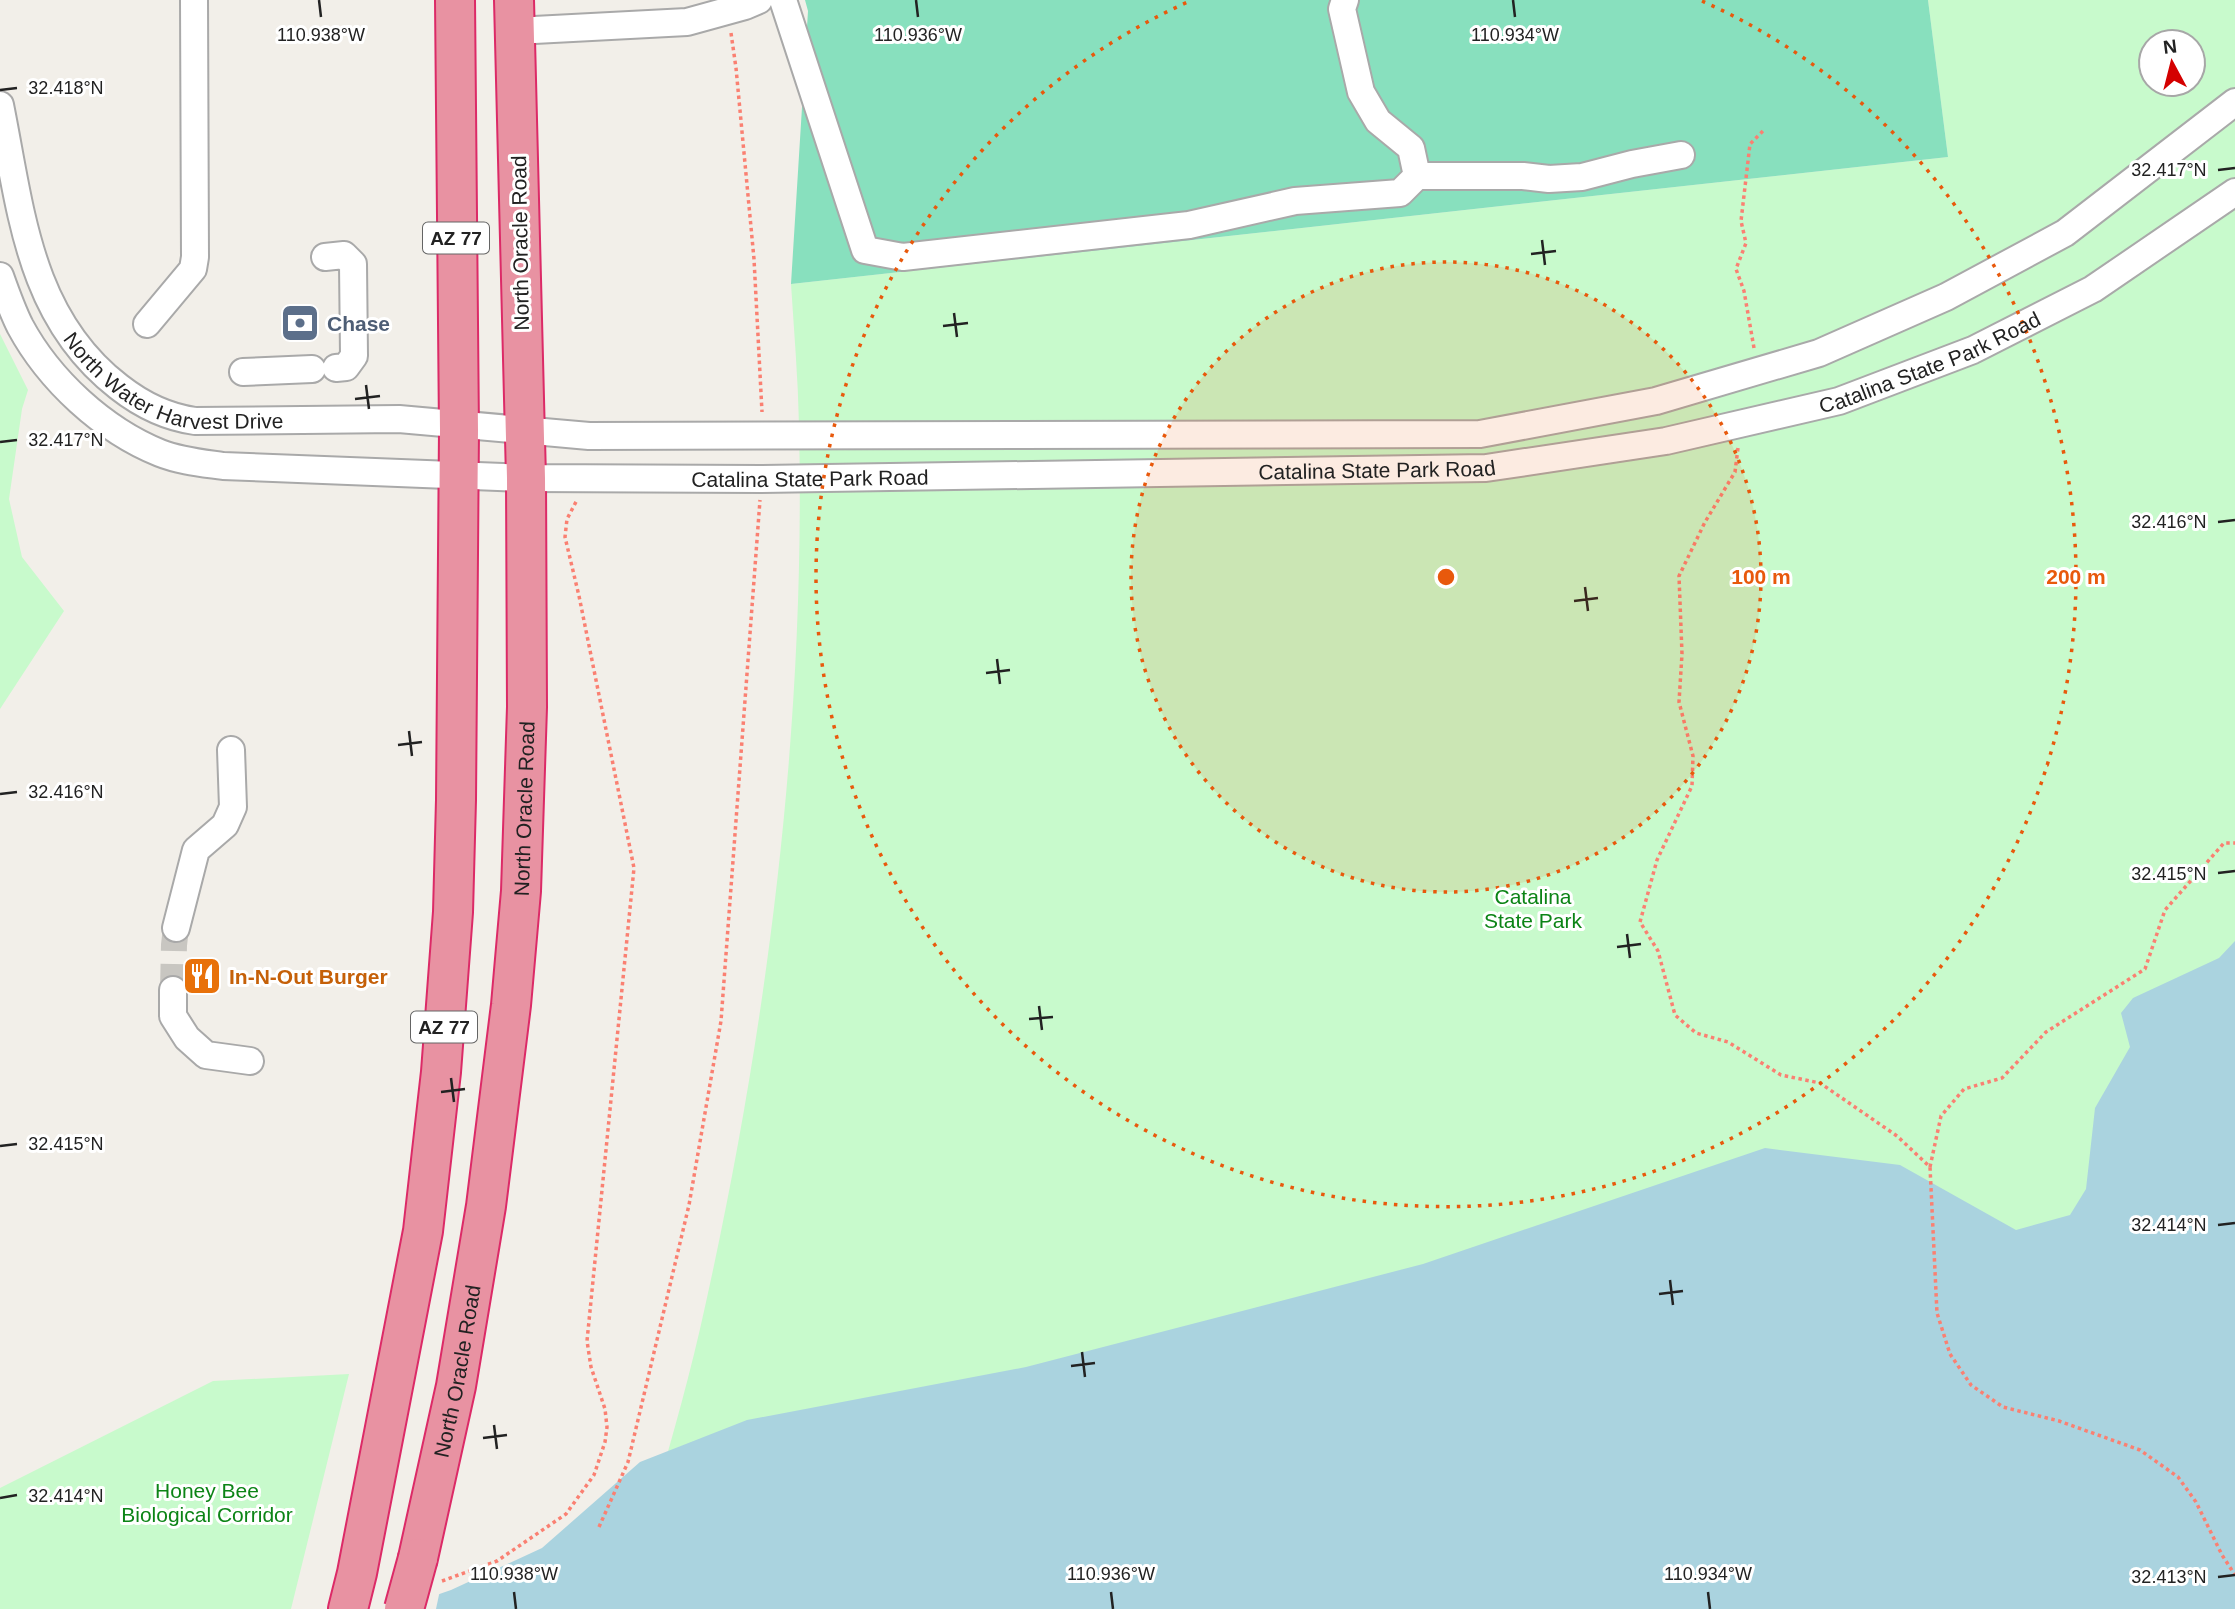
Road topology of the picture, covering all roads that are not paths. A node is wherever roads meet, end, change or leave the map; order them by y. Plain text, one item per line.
1 (194, 0) edge
2 (455, 0) edge
3 (759, 0) edge
4 (783, 0) edge
5 (1341, 3) edge
6 (514, 16) edge
7 (2235, 102) edge
8 (0, 105) edge
9 (1681, 155) dead end
10 (1416, 176) junction
11 (2235, 192) edge
12 (325, 257) dead end
13 (0, 276) edge
14 (147, 324) dead end
15 (243, 372) dead end
16 (459, 425) junction
17 (524, 430) junction
18 (807, 435) junction
19 (459, 475) junction
20 (526, 478) junction
21 (807, 478) junction
22 (231, 750) dead end
23 (176, 928) tunnel mouth
24 (173, 990) tunnel mouth
25 (250, 1061) dead end
26 (348, 1609) edge
27 (404, 1609) edge

1 - 14 street
2 - 16 highway, AZ 77
3 - 6 street
4 - 10 street
5 - 10 street
6 - 17 highway, North Oracle Road / AZ 77
7 - 18 street, Catalina State Park Road
8 - 16 street, North Water Harvest Drive
9 - 10 street
11 - 21 street, Catalina State Park Road
12 - 15 street
13 - 19 street, North Water Harvest Drive
16 - 17 street, North Water Harvest Drive
16 - 19 highway, AZ 77
17 - 18 street, Catalina State Park Road
17 - 20 highway, North Oracle Road / AZ 77
18 - 21 street
19 - 20 street, Catalina State Park Road
19 - 26 highway, AZ 77
20 - 21 street, Catalina State Park Road
20 - 27 highway, North Oracle Road / AZ 77, bridge
22 - 23 street
24 - 25 street

